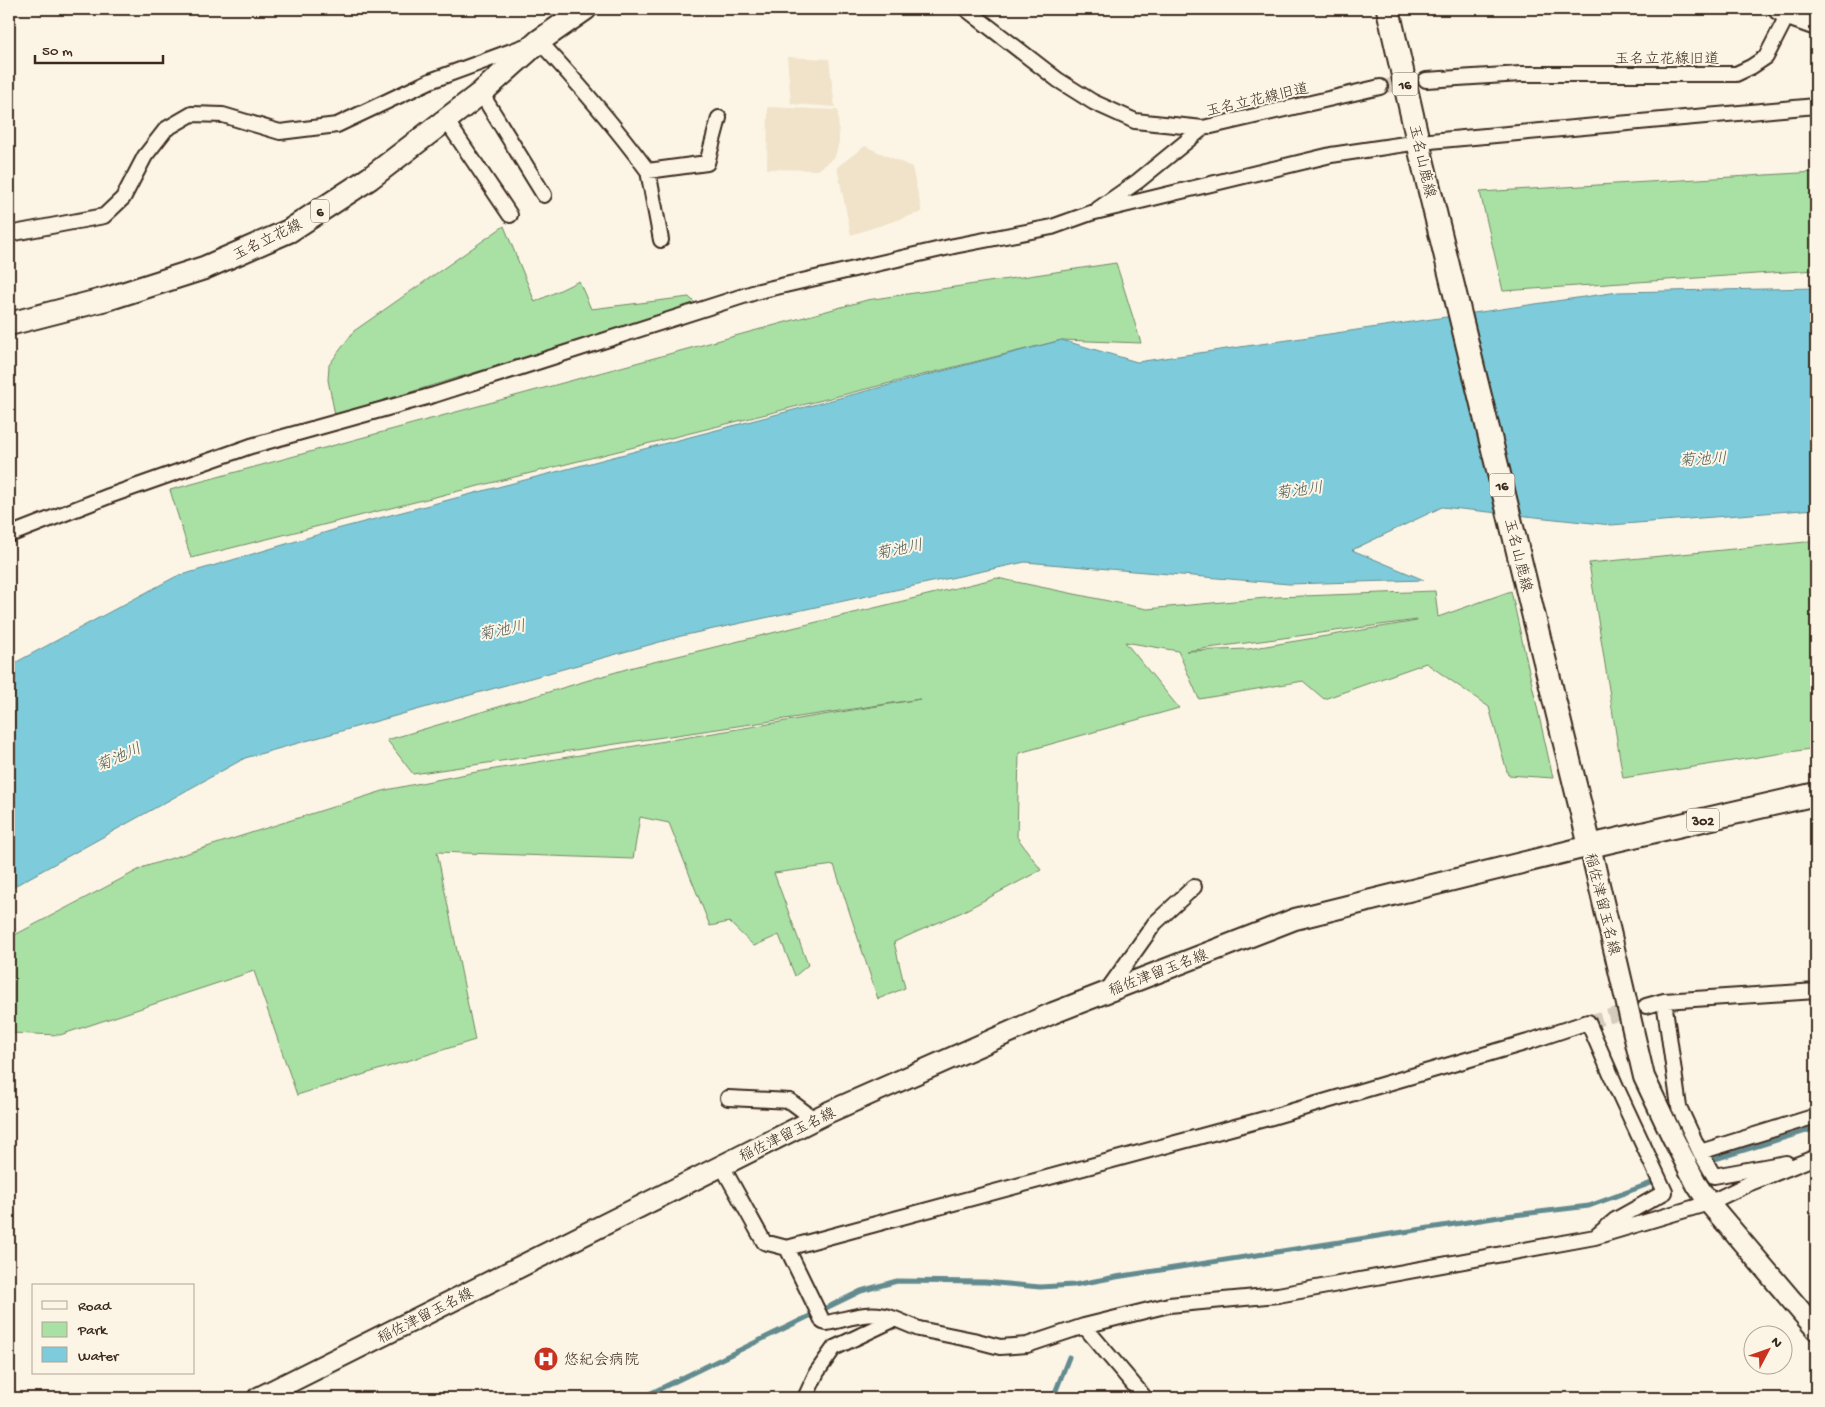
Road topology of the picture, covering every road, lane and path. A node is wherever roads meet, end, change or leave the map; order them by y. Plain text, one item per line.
1 (585, 9) edge
2 (966, 9) edge
3 (1388, 9) edge
4 (1784, 11) edge
5 (1816, 24) edge
6 (539, 41) junction
7 (1426, 80) tunnel mouth
8 (1380, 88) tunnel mouth
9 (481, 93) junction
10 (1816, 106) edge
11 (719, 118) dead end
12 (446, 120) junction
13 (1203, 128) junction
14 (1421, 150) junction
15 (648, 171) junction
16 (544, 195) dead end
17 (1091, 213) junction
18 (510, 215) dead end
19 (9, 234) edge
20 (661, 240) dead end
21 (9, 324) edge
22 (9, 535) edge
23 (1816, 794) edge
24 (1590, 846) junction
25 (1194, 887) dead end
26 (1816, 991) edge
27 (1106, 993) junction
28 (1664, 1001) junction
29 (1646, 1006) tunnel mouth
30 (728, 1098) dead end
31 (1816, 1116) edge
32 (814, 1119) junction
33 (1700, 1152) junction
34 (1816, 1157) edge
35 (722, 1166) junction
36 (1709, 1203) junction
37 (1595, 1237) junction
38 (787, 1248) junction
39 (895, 1319) junction
40 (1084, 1326) junction
41 (1816, 1329) edge
42 (258, 1398) edge
43 (805, 1398) edge
44 (1145, 1398) edge

1 - 6 main road, 玉名立花線 / 6
2 - 13 street, 玉名立花線旧道
3 - 14 main road, 玉名山鹿線 / 16
4 - 5 main road
4 - 7 street, 玉名立花線旧道
6 - 9 main road, 玉名立花線 / 6
6 - 15 street
6 - 19 street, 6
8 - 13 street, 玉名立花線旧道
9 - 12 main road, 玉名立花線 / 6
9 - 16 street
10 - 14 street
11 - 15 street
12 - 18 street
12 - 21 main road, 玉名立花線 / 6
13 - 17 street
14 - 17 street
14 - 24 main road, 玉名山鹿線 / 16
15 - 20 street
17 - 22 street
23 - 24 main road, 302
24 - 27 main road, 稲佐津留玉名線 / 302
24 - 36 main road, 稲佐津留玉名線
25 - 27 street
26 - 28 street
27 - 32 main road, 稲佐津留玉名線 / 302
28 - 29 street
28 - 33 street
30 - 32 street
31 - 33 street
32 - 35 main road, 稲佐津留玉名線 / 302
33 - 34 street
34 - 36 street
35 - 38 street
35 - 42 main road, 稲佐津留玉名線 / 302
36 - 37 street
36 - 41 main road, 稲佐津留玉名線
37 - 38 street
37 - 40 street
38 - 39 street
39 - 40 street
39 - 43 street
40 - 44 street

